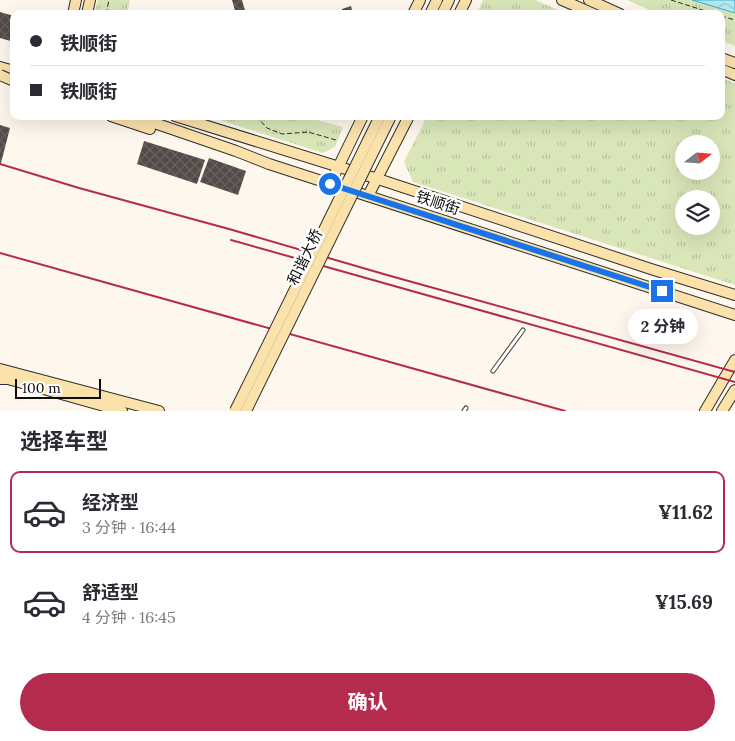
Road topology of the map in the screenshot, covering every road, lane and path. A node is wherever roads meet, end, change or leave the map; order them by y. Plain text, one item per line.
1 (562, 0) edge
2 (588, 0) edge
3 (670, 0) edge
4 (585, 10) edge
5 (611, 10) edge
6 (702, 10) edge
7 (123, 120) edge
8 (146, 120) edge
9 (188, 120) edge
10 (260, 120) edge
11 (361, 120) edge
12 (378, 120) edge
13 (389, 120) edge
14 (407, 120) edge
15 (336, 140) dead end
16 (269, 164) junction
17 (338, 167) junction
18 (378, 179) junction
19 (330, 184) junction
20 (368, 196) junction
21 (735, 295) edge
22 (735, 315) edge
23 (523, 330) dead end
24 (735, 360) edge
25 (493, 371) dead end
26 (3, 374) edge
27 (735, 390) edge
28 (122, 411) edge
29 (159, 411) edge
30 (235, 411) edge
31 (246, 411) edge
32 (705, 411) edge
33 (722, 411) edge

1 - 4 main road
2 - 5 main road
3 - 6 path
7 - 16 main road
8 - 16 main road, 铁顺街
9 - 17 main road, 铁顺街
10 - 15 path
11 - 17 main road
12 - 30 main road, 和谐大桥, bridge
13 - 31 main road, 和谐大桥, bridge
14 - 18 main road
16 - 19 main road, 铁顺街
17 - 18 main road, 铁顺街
17 - 19 main road
18 - 20 main road
18 - 21 main road, 铁顺街
19 - 20 main road, 铁顺街
20 - 22 main road, 铁顺街
23 - 25 lane
24 - 32 main road
26 - 28 main road
26 - 29 main road
27 - 33 main road

